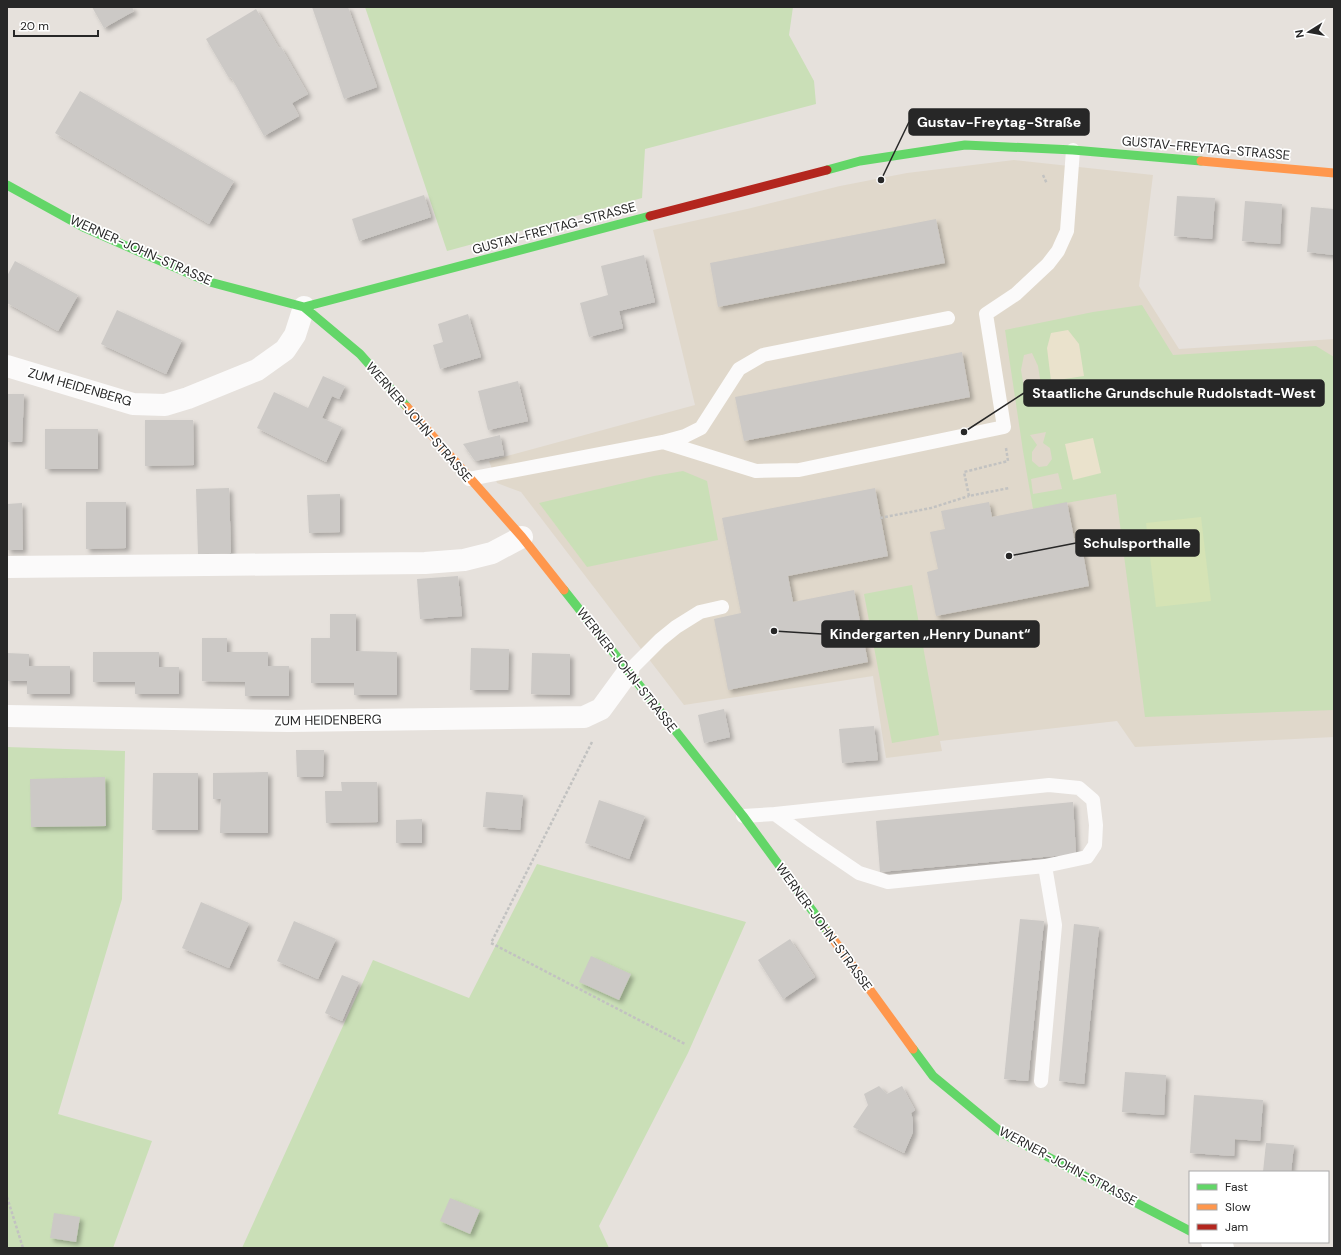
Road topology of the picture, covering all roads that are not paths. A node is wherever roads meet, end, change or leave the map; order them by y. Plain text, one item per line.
1 (1073, 150) junction
2 (1334, 172) edge
3 (7, 185) edge
4 (304, 307) junction
5 (948, 318) dead end
6 (7, 366) edge
7 (663, 442) junction
8 (470, 479) junction
9 (522, 536) junction
10 (7, 567) edge
11 (722, 607) dead end
12 (628, 672) junction
13 (7, 716) edge
14 (776, 814) junction
15 (743, 816) junction
16 (1045, 866) junction
17 (1041, 1081) dead end
18 (1189, 1230) edge
19 (1214, 1243) edge
20 (1223, 1248) edge

1 - 2 street, GUSTAV-FREYTAG-STRASSE
1 - 4 street, GUSTAV-FREYTAG-STRASSE
1 - 7 lane
3 - 4 street, WERNER-JOHN-STRASSE
4 - 6 street, ZUM HEIDENBERG
4 - 8 street, WERNER-JOHN-STRASSE
5 - 7 lane
7 - 8 lane
8 - 9 street, WERNER-JOHN-STRASSE
9 - 10 street
9 - 12 street, WERNER-JOHN-STRASSE
11 - 12 lane
12 - 13 street, ZUM HEIDENBERG
12 - 15 street, WERNER-JOHN-STRASSE
14 - 15 lane
14 - 16 lane
14 - 16 lane
15 - 18 street, WERNER-JOHN-STRASSE
16 - 17 lane
19 - 20 street

